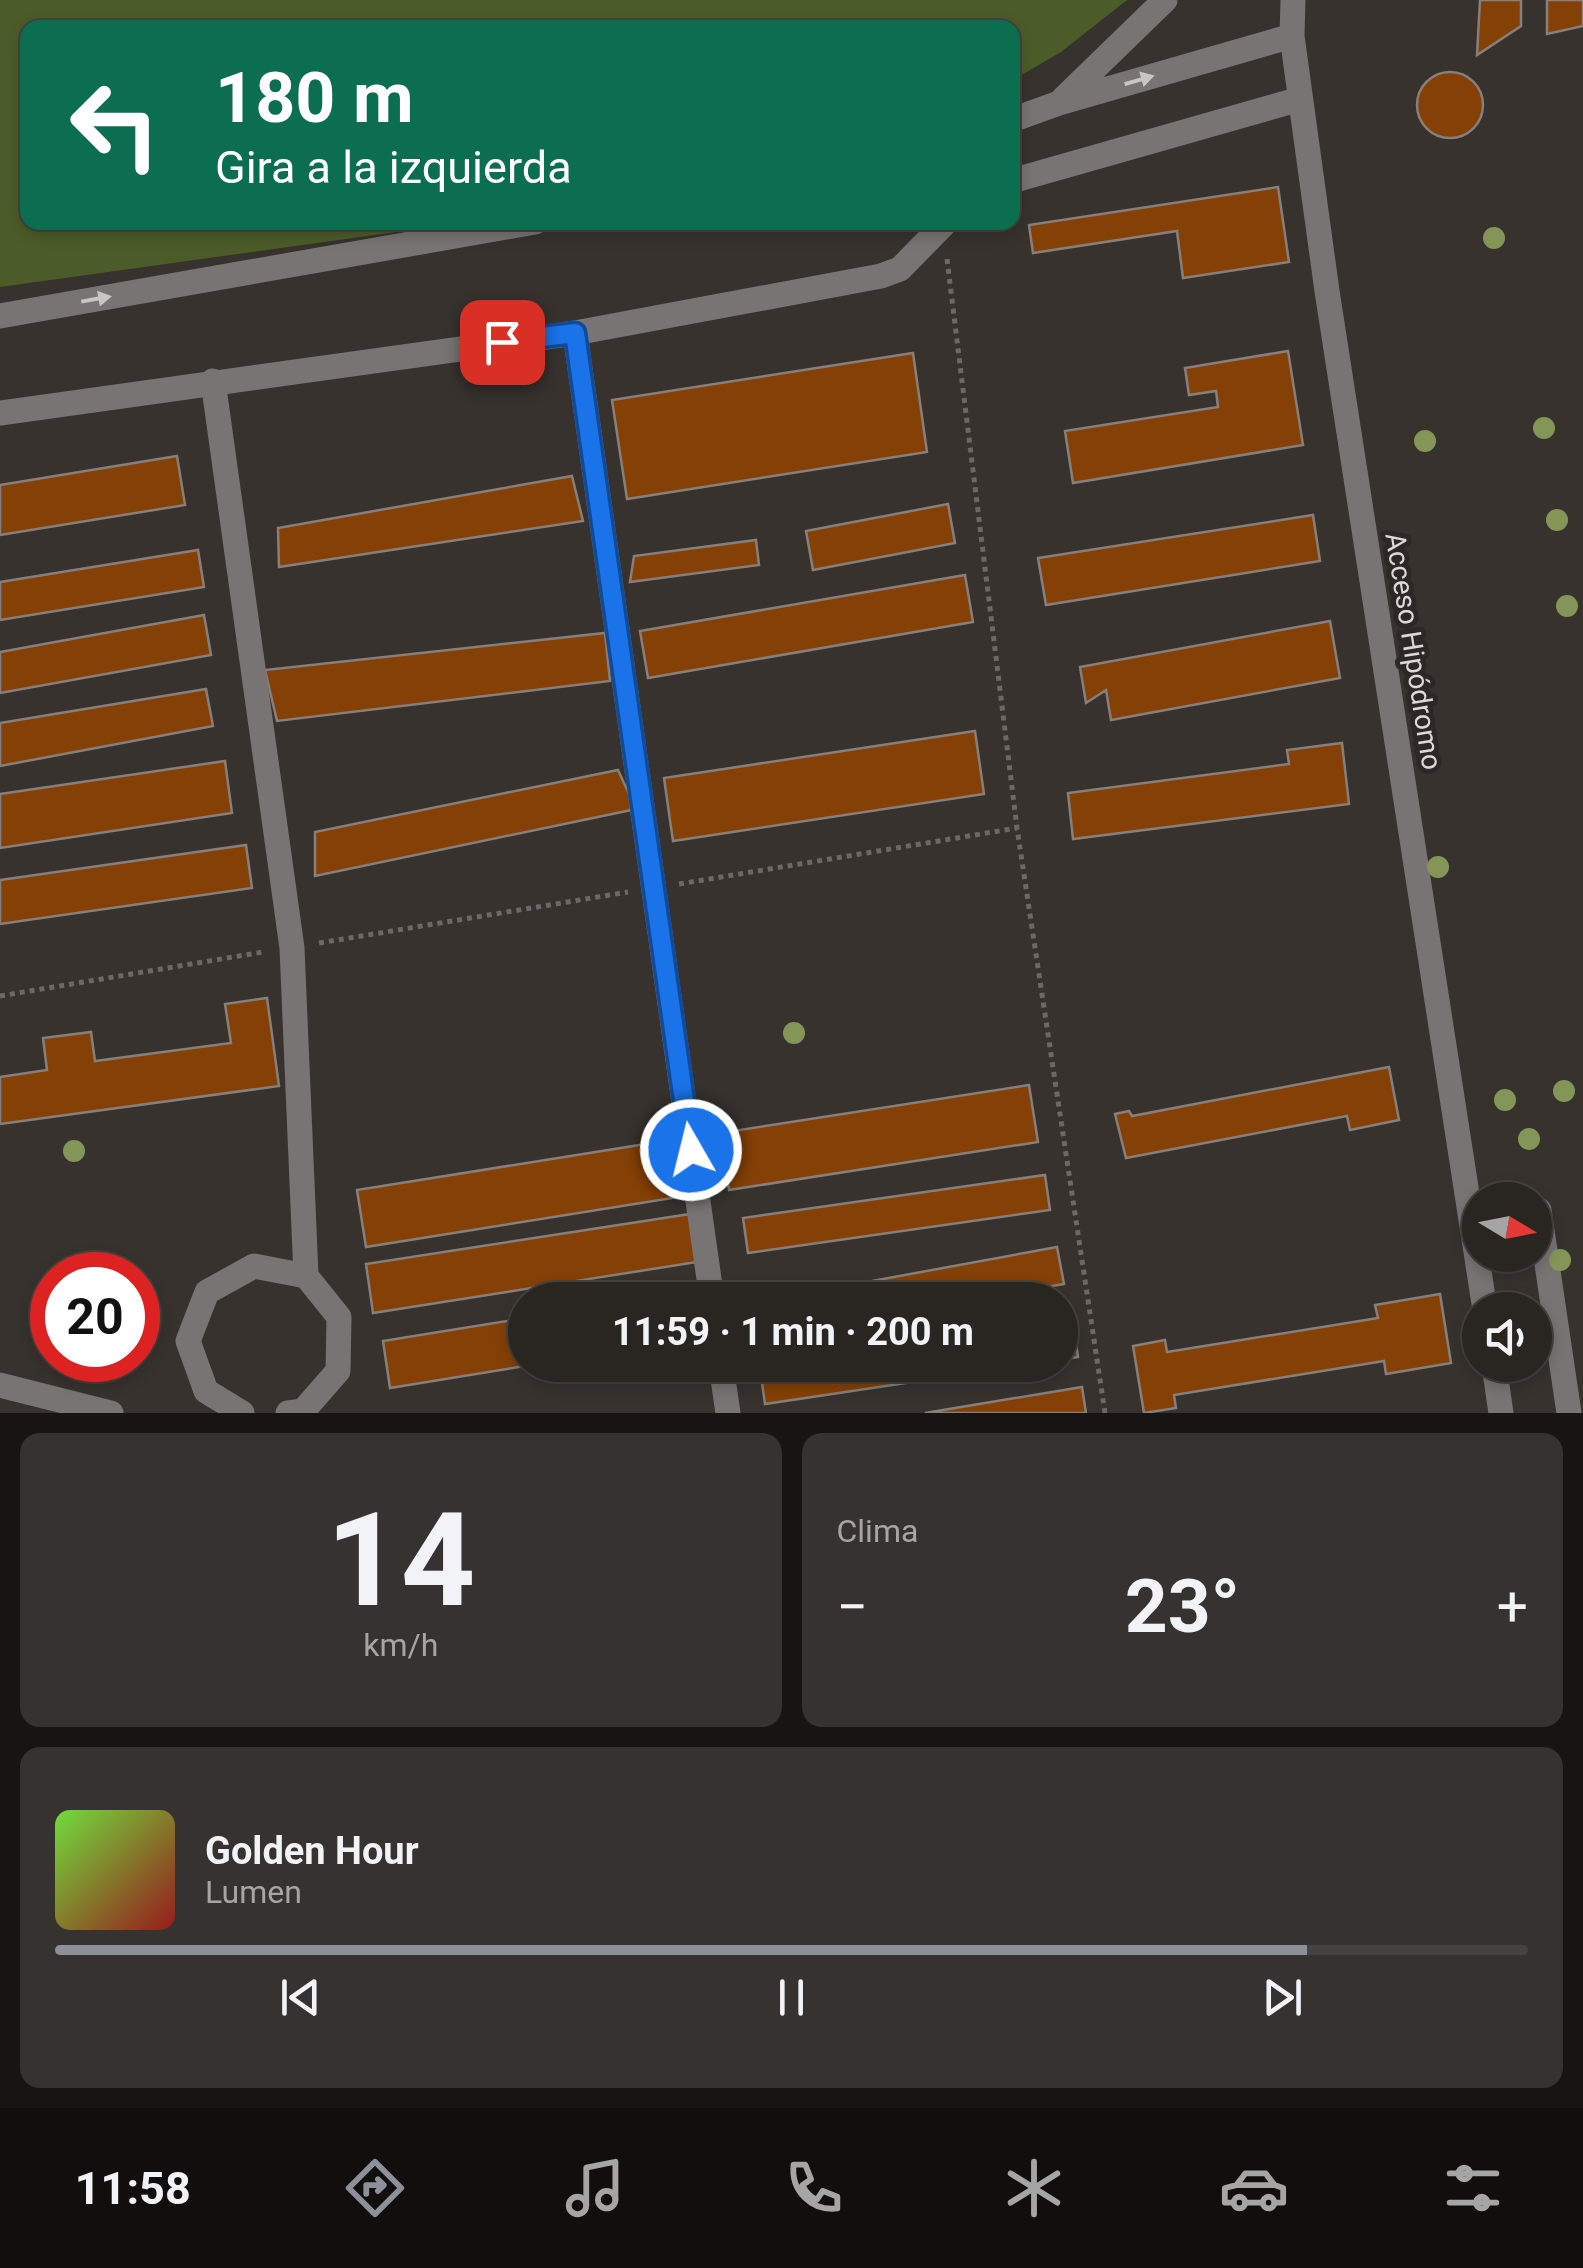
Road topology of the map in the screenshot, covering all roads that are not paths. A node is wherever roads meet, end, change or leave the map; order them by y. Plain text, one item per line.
1 (1165, 0) edge
2 (1293, 0) edge
3 (1292, 36) junction
4 (1300, 100) junction
5 (1060, 103) junction
6 (1020, 117) edge
7 (1020, 179) edge
8 (489, 230) edge
9 (939, 230) edge
10 (0, 316) edge
11 (575, 333) junction
12 (213, 381) junction
13 (0, 412) edge
14 (1470, 1182) edge
15 (1548, 1272) edge
16 (306, 1276) junction
17 (710, 1282) edge
18 (723, 1382) edge
19 (1496, 1382) edge
20 (0, 1384) edge
21 (111, 1413) edge
22 (242, 1413) edge
23 (288, 1413) edge
24 (728, 1413) edge
25 (1501, 1413) edge
26 (1569, 1413) edge

1 - 5 lane
2 - 3 lane, Acceso Hipódromo
3 - 4 lane, Acceso Hipódromo
5 -> 3 lane
4 - 7 lane
4 - 14 lane, Acceso Hipódromo
5 - 6 lane
10 -> 8 lane
9 - 11 lane
11 - 12 lane
11 - 17 lane
12 - 13 lane
12 - 16 lane
15 - 26 lane
16 - 22 lane
16 - 23 lane
18 - 24 lane
19 - 25 lane
20 - 21 lane

